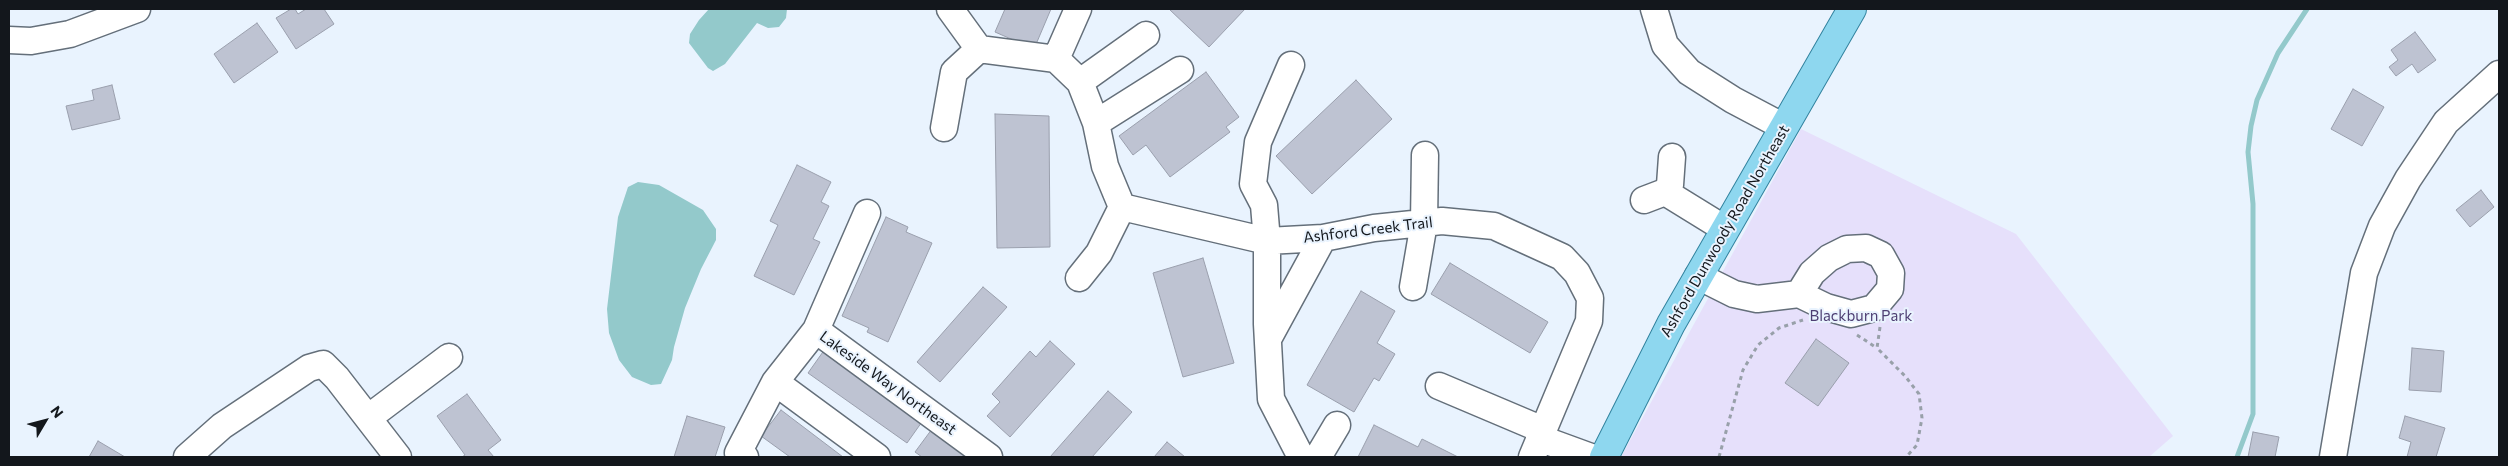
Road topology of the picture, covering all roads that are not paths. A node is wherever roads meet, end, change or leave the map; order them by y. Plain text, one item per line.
1 (137, 9) edge
2 (950, 9) edge
3 (1078, 9) edge
4 (1654, 9) edge
5 (1852, 9) edge
6 (1146, 35) dead end
7 (9, 40) edge
8 (979, 49) junction
9 (1056, 59) junction
10 (1291, 65) dead end
11 (1180, 70) dead end
12 (2499, 74) edge
13 (1080, 82) junction
14 (1096, 123) junction
15 (1784, 127) junction
16 (944, 128) dead end
17 (1425, 155) dead end
18 (1672, 157) dead end
19 (1122, 207) junction
20 (867, 213) dead end
21 (1424, 223) junction
22 (1726, 226) junction
23 (1324, 238) junction
24 (1267, 241) junction
25 (1698, 276) junction
26 (1079, 278) dead end
27 (1412, 287) dead end
28 (1800, 294) dead end
29 (816, 330) junction
30 (1268, 339) junction
31 (449, 357) dead end
32 (776, 382) junction
33 (1439, 386) dead end
34 (368, 418) junction
35 (1336, 425) dead end
36 (1538, 442) edge
37 (740, 456) edge
38 (187, 457) edge
39 (398, 457) edge
40 (877, 457) edge
41 (989, 457) edge
42 (1301, 457) edge
43 (1318, 457) edge
44 (1591, 457) edge
45 (1604, 457) edge
46 (2333, 457) edge

1 - 7 street
2 - 8 street
3 - 9 street
4 - 15 street
5 - 15 main road, Ashford Dunwoody Road Northeast
6 - 13 street
8 - 9 street
8 - 16 street
9 - 13 street
10 - 24 street
11 - 14 street
12 - 46 street
13 - 14 street
14 - 19 street
15 - 22 main road, Ashford Dunwoody Road Northeast
17 - 21 street
18 - 22 street
19 - 24 street, Ashford Creek Trail
19 - 26 street
20 - 29 street
21 - 23 street, Ashford Creek Trail
21 - 27 street
21 - 36 street, Ashford Creek Trail
22 - 25 main road, Ashford Dunwoody Road Northeast
23 - 24 street, Ashford Creek Trail
23 - 30 street
24 - 30 street
25 - 28 street
25 - 45 main road, Ashford Dunwoody Road Northeast
29 - 32 street, Lakeside Way Northeast
29 - 41 street, Lakeside Way Northeast
30 - 42 street
31 - 34 street
32 - 37 street, Lakeside Way Northeast
32 - 40 street
33 - 36 street
34 - 38 street
34 - 39 street
35 - 43 street
36 - 44 street

